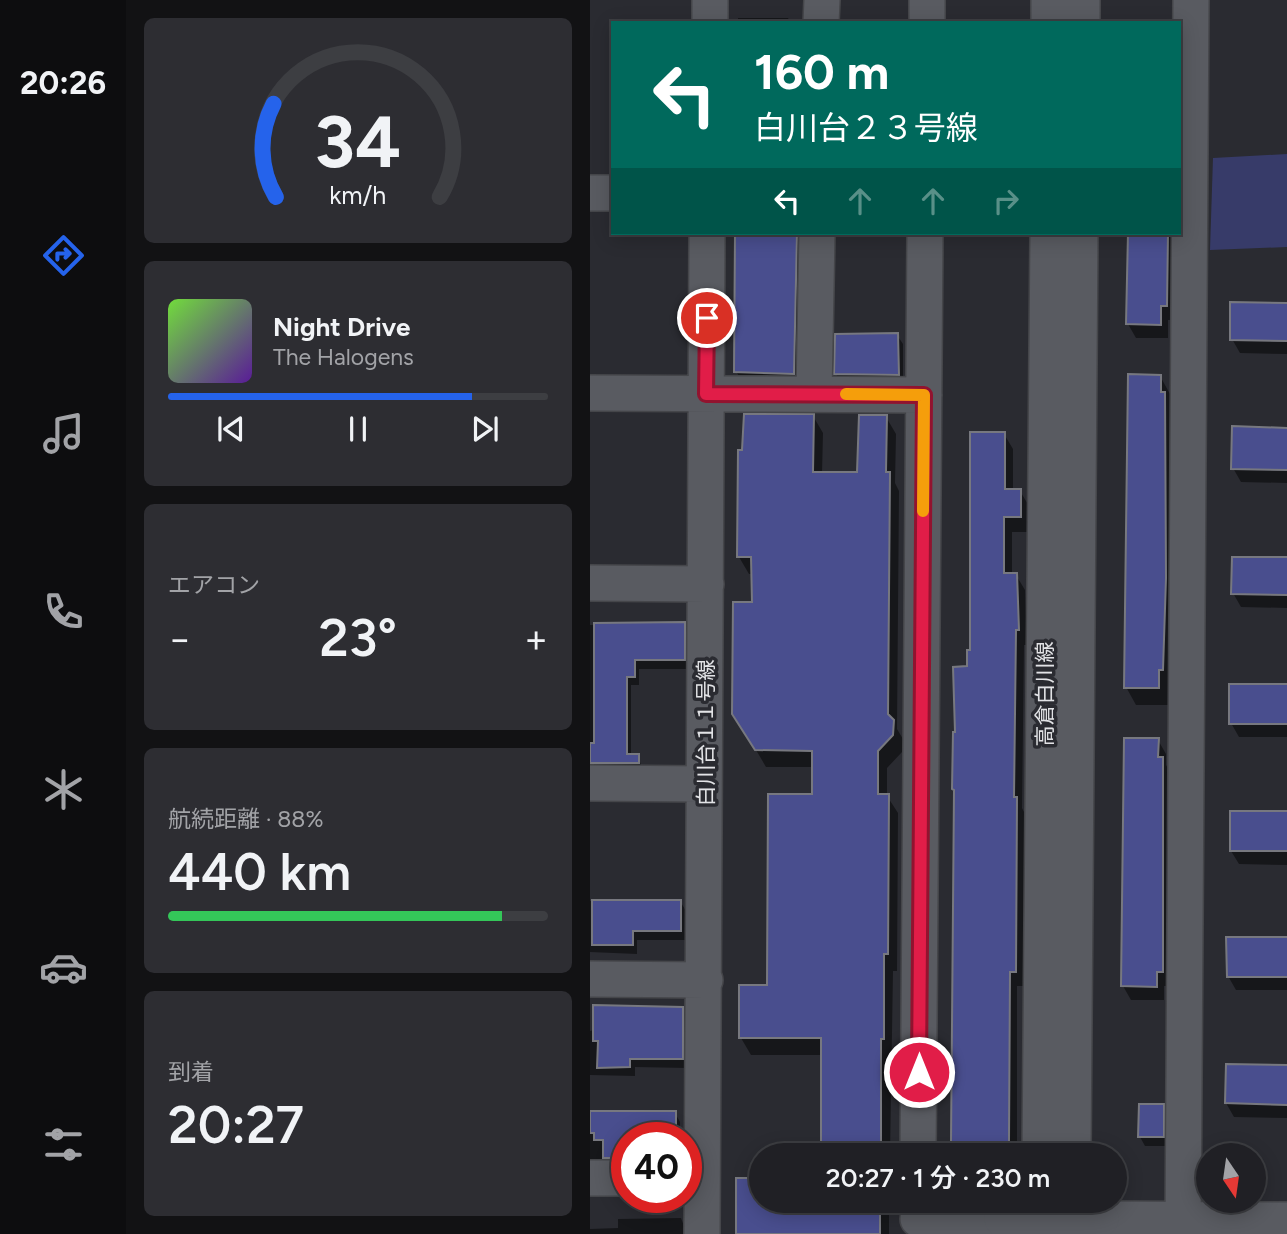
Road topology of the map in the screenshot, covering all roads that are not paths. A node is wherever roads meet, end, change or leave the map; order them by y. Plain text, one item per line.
1 (710, 0) edge
2 (822, 0) edge
3 (927, 0) edge
4 (1049, 0) edge
5 (1082, 0) edge
6 (1191, 0) edge
7 (710, 21) edge
8 (821, 21) edge
9 (927, 21) edge
10 (1049, 21) edge
11 (1082, 21) edge
12 (590, 193) edge
13 (611, 193) edge
14 (707, 235) edge
15 (817, 235) edge
16 (925, 235) edge
17 (1047, 235) edge
18 (1080, 235) edge
19 (590, 393) edge
20 (706, 394) junction
21 (814, 394) junction
22 (924, 395) junction
23 (590, 583) edge
24 (706, 584) junction
25 (590, 783) edge
26 (704, 784) junction
27 (590, 979) edge
28 (705, 980) junction
29 (697, 1122) edge
30 (918, 1143) edge
31 (1040, 1143) edge
32 (1073, 1143) edge
33 (590, 1178) edge
34 (611, 1178) edge
35 (699, 1213) edge
36 (1040, 1213) edge
37 (918, 1218) edge
38 (1287, 1220) edge
39 (1087, 1227) edge
40 (1183, 1227) edge
41 (702, 1234) edge
42 (1040, 1234) edge

1 - 7 street
2 - 8 street
3 - 9 street
4 - 10 street
5 - 11 street
6 - 40 street
12 - 13 street
14 - 20 street, 白川台１１号線
15 - 21 street
16 - 22 street
17 - 31 street, 高倉白川線
18 - 32 street, 高倉白川線
19 - 20 street
20 - 21 street
20 - 24 street, 白川台１１号線
21 - 22 street
22 - 30 street
23 - 24 street
24 - 26 street, 白川台１１号線
25 - 26 street
26 - 28 street, 白川台１１号線
27 - 28 street
28 - 29 street, 白川台１１号線
33 - 34 street
35 - 41 street, 白川台１１号線
36 - 42 street
37 - 39 street, bridge
38 - 40 street
39 - 40 street

